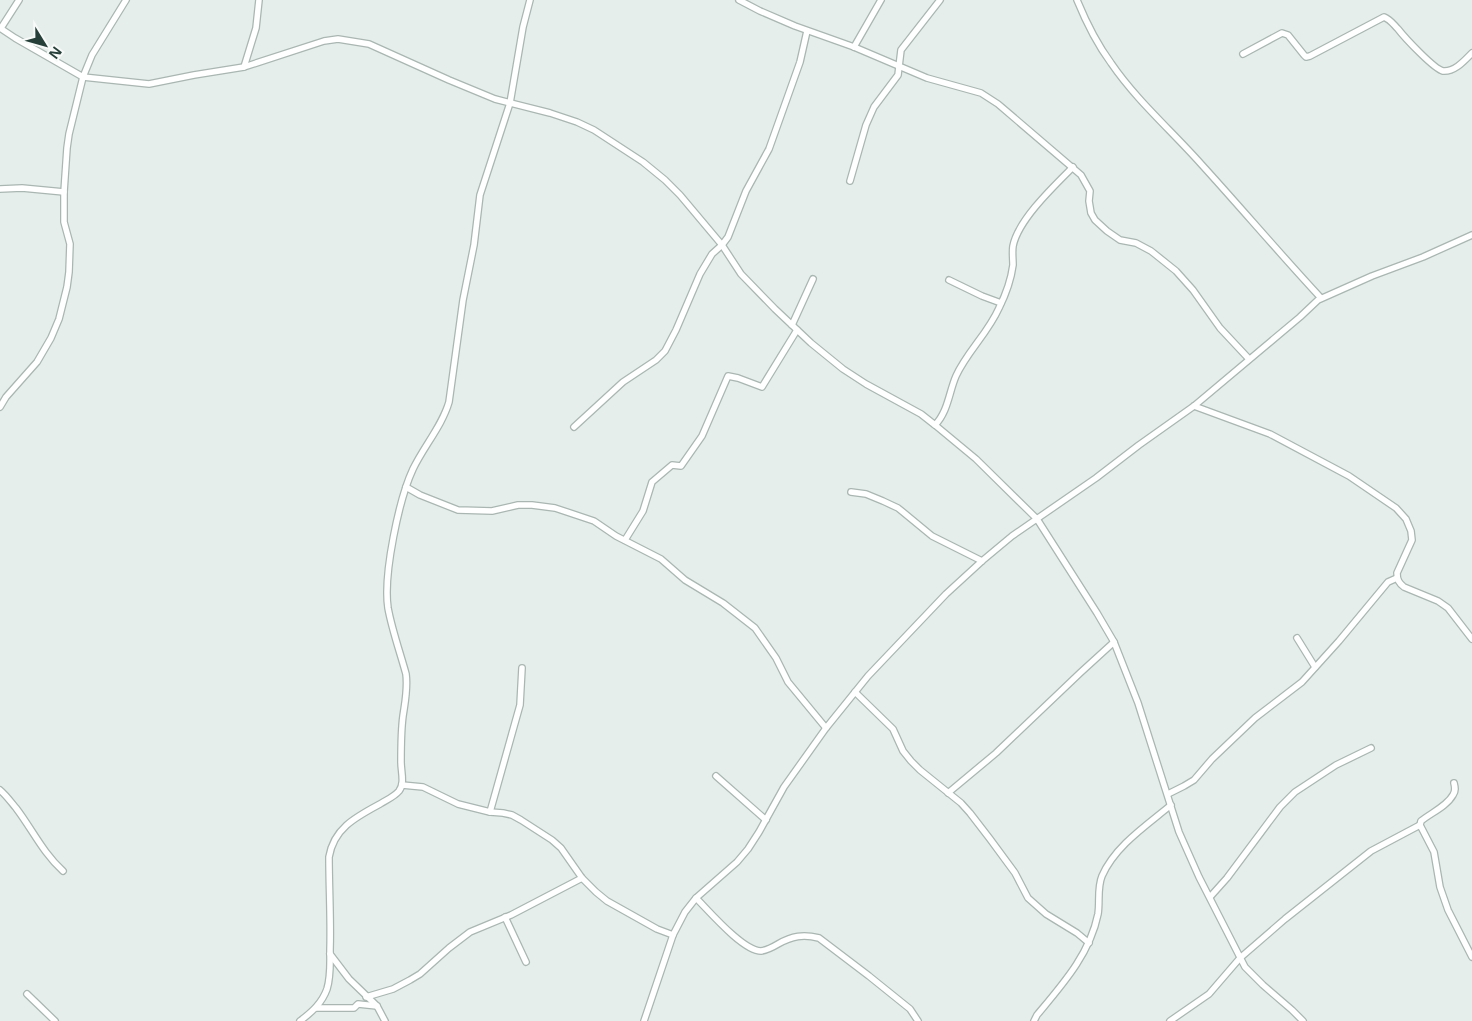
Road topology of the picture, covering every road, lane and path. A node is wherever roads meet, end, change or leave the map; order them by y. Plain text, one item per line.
1 (19, 0) edge
2 (126, 0) edge
3 (259, 0) edge
4 (530, 0) edge
5 (739, 0) edge
6 (881, 0) edge
7 (940, 0) edge
8 (1076, 0) edge
9 (0, 28) edge
10 (808, 31) junction
11 (854, 47) junction
12 (1472, 53) edge
13 (1243, 54) dead end
14 (244, 67) junction
15 (899, 67) junction
16 (83, 77) junction
17 (510, 103) junction
18 (1073, 167) junction
19 (850, 181) dead end
20 (0, 189) edge
21 (64, 192) junction
22 (1472, 235) edge
23 (722, 245) junction
24 (814, 278) dead end
25 (950, 280) dead end
26 (1322, 298) junction
27 (1001, 304) junction
28 (794, 328) junction
29 (1249, 359) junction
30 (1194, 406) junction
31 (0, 407) edge
32 (935, 425) junction
33 (574, 428) dead end
34 (406, 487) junction
35 (850, 492) dead end
36 (1037, 519) junction
37 (625, 540) junction
38 (982, 561) junction
39 (1397, 578) junction
40 (1297, 638) dead end
41 (1472, 639) edge
42 (1114, 642) junction
43 (1315, 667) junction
44 (522, 668) dead end
45 (856, 692) junction
46 (826, 728) junction
47 (1370, 748) dead end
48 (716, 776) dead end
49 (1454, 783) dead end
50 (402, 785) junction
51 (0, 790) edge
52 (948, 793) junction
53 (1168, 794) junction
54 (1171, 805) junction
55 (490, 812) junction
56 (766, 820) junction
57 (1420, 825) junction
58 (63, 871) dead end
59 (582, 878) junction
60 (1210, 897) junction
61 (696, 898) junction
62 (505, 917) junction
63 (673, 935) junction
64 (1089, 942) junction
65 (330, 954) junction
66 (1472, 957) edge
67 (1240, 958) junction
68 (526, 962) dead end
69 (27, 994) dead end
70 (366, 997) junction
71 (377, 1006) junction
72 (316, 1008) junction
73 (55, 1021) edge
74 (300, 1021) edge
75 (385, 1021) edge
76 (644, 1021) edge
77 (918, 1021) edge
78 (1034, 1021) edge
79 (1170, 1021) edge
80 (1303, 1021) edge

1 - 9 street
2 - 16 street
3 - 14 street
4 - 17 street
5 - 10 street
6 - 11 street
7 - 15 street
8 - 26 street
9 - 16 street
10 - 11 street
10 - 23 street
11 - 15 street
12 - 13 street
14 - 16 street
14 - 17 street
15 - 18 street
15 - 19 street
16 - 21 street
17 - 23 street
17 - 34 street
18 - 27 street
18 - 29 street
20 - 21 street
21 - 31 street
22 - 26 street
23 - 28 street
23 - 33 street
24 - 28 street
25 - 27 street
26 - 29 street
27 - 32 street
28 - 32 street
28 - 37 street
29 - 30 street
30 - 36 street
30 - 39 street
32 - 36 street
34 - 37 street
34 - 50 street
35 - 38 street
36 - 38 street
36 - 42 street
37 - 46 street
38 - 45 street
39 - 41 street
39 - 43 street
40 - 43 street
42 - 52 street
42 - 53 street
43 - 53 street
44 - 55 street
45 - 46 street
45 - 52 street
46 - 56 street
47 - 60 street
48 - 56 street
49 - 57 street
50 - 55 street
50 - 65 street
51 - 58 street
52 - 64 street
53 - 54 street
54 - 60 street
54 - 64 street
55 - 59 street
56 - 61 street
57 - 66 street
57 - 67 street
59 - 62 street
59 - 63 street
60 - 67 street
61 - 63 street
61 - 77 street
62 - 68 street
62 - 70 street
63 - 76 street
64 - 78 street
65 - 70 street
65 - 72 street
67 - 79 street
67 - 80 street
69 - 73 street
70 - 71 street
71 - 72 street
71 - 75 street
72 - 74 street

